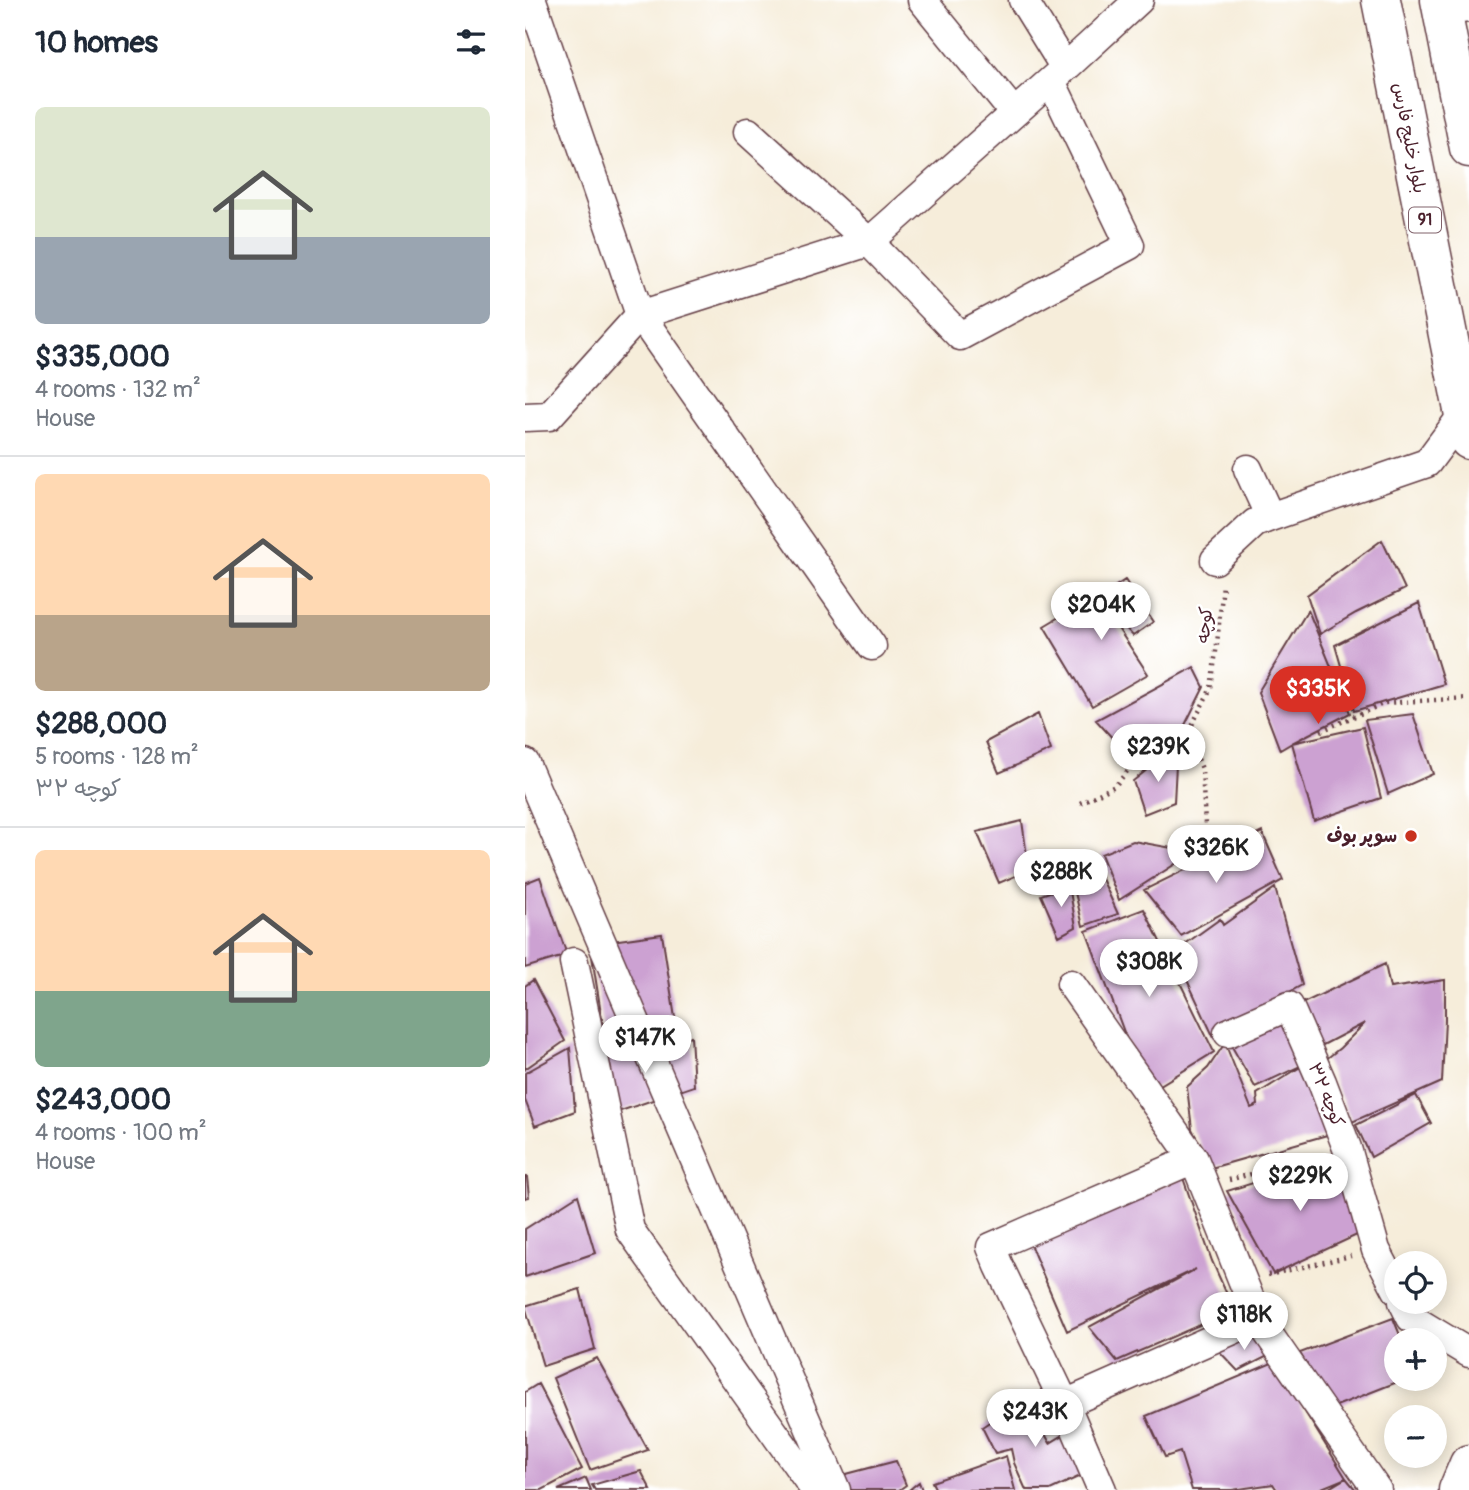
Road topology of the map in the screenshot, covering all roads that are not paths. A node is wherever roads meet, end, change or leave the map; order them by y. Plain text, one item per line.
1 (532, 0) edge
2 (922, 0) edge
3 (1023, 0) edge
4 (1139, 0) edge
5 (1381, 0) edge
6 (1450, 6) edge
7 (1058, 75) junction
8 (1014, 113) junction
9 (748, 132) dead end
10 (1469, 148) edge
11 (869, 242) junction
12 (640, 315) junction
13 (525, 416) edge
14 (1466, 427) edge
15 (1248, 469) dead end
16 (1270, 517) junction
17 (1219, 571) road end
18 (872, 646) dead end
19 (525, 763) edge
20 (574, 962) dead end
21 (1071, 984) dead end
22 (1228, 1033) dead end
23 (1194, 1159) junction
24 (1384, 1265) edge
25 (1409, 1314) edge
26 (1258, 1319) junction
27 (1469, 1353) edge
28 (1065, 1404) junction
29 (1469, 1464) edge
30 (815, 1490) edge
31 (836, 1490) edge
32 (1102, 1490) edge
33 (1377, 1490) edge
34 (1458, 1490) edge

1 - 12 street
2 - 8 street
3 - 7 street
4 - 7 street
5 - 14 highway, بلوار خلیج فارس / 91
6 - 10 highway
7 - 8 street
7 - 11 street
8 - 11 street
9 - 11 street
11 - 12 street
12 - 13 street
12 - 18 street
14 - 16 street
15 - 16 street
16 - 17 street
19 - 31 street
20 - 30 street
21 - 23 street
22 - 24 street, کوچه ۳۲
23 - 26 street
23 - 28 street
25 - 27 street
26 - 28 street
26 - 33 street
28 - 32 street
29 - 34 highway

